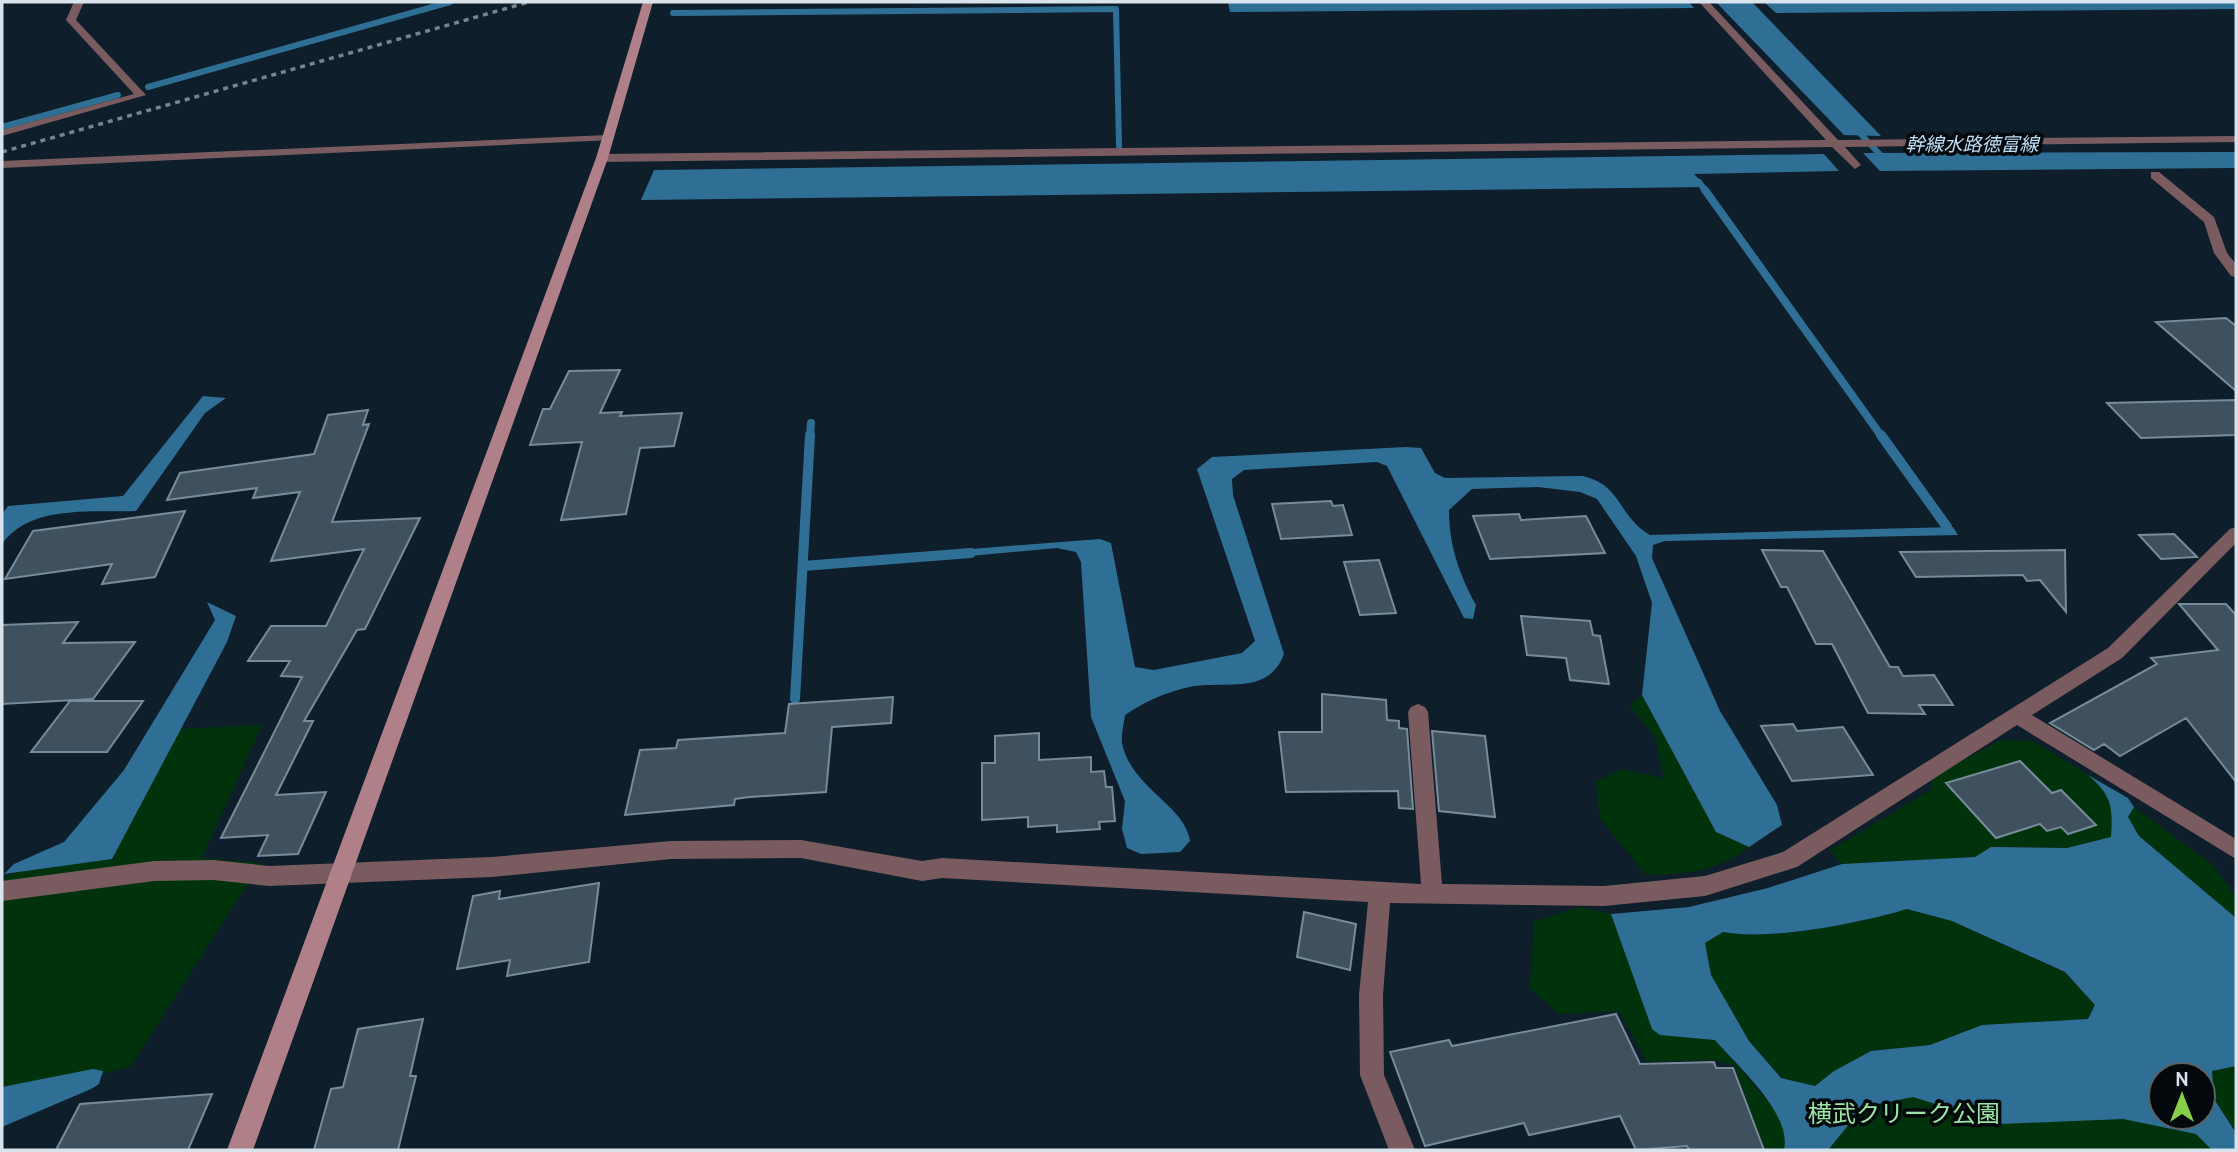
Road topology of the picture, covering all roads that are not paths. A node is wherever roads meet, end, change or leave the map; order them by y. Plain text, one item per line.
1 (79, 2) edge
2 (648, 2) edge
3 (1705, 3) edge
4 (2, 133) edge
5 (608, 138) junction
6 (2236, 139) edge
7 (1834, 143) junction
8 (602, 158) junction
9 (2, 165) edge
10 (1855, 165) dead end
11 (2155, 175) dead end
12 (2236, 273) edge
13 (2236, 533) edge
14 (1418, 712) dead end
15 (2017, 716) junction
16 (2236, 850) edge
17 (342, 873) junction
18 (2, 891) edge
19 (1433, 892) junction
20 (1380, 893) junction
21 (240, 1150) edge
22 (1402, 1150) edge

1 - 4 street
2 - 5 street
3 - 7 street
5 - 8 street
5 - 9 street
6 - 7 street
7 - 8 street
7 - 10 street
8 - 17 street
11 - 12 street
13 - 15 street
14 - 19 street
15 - 16 street
15 - 19 street
17 - 18 street
17 - 20 street
17 - 21 street
19 - 20 street
20 - 22 street

